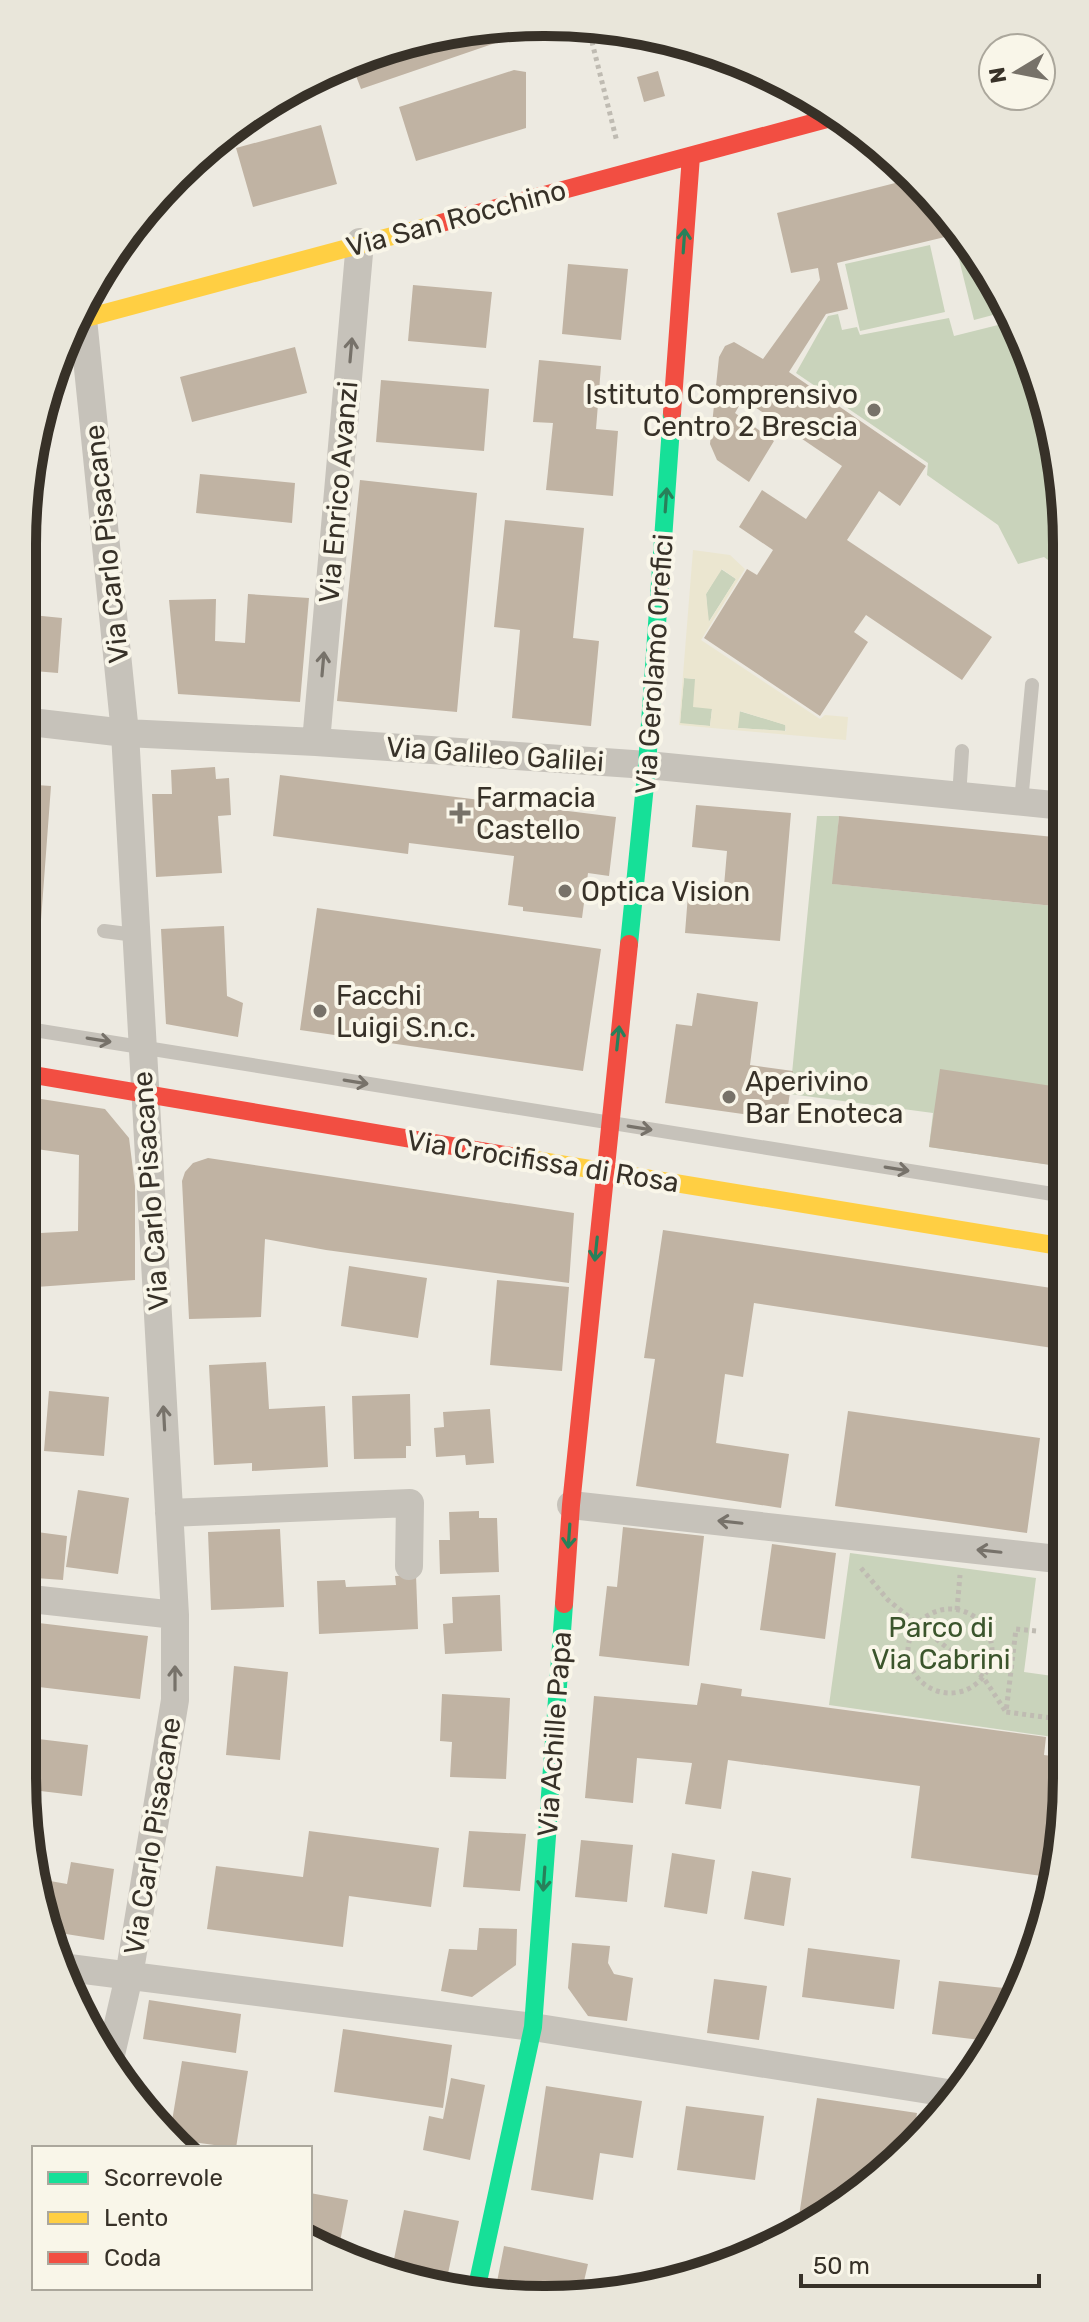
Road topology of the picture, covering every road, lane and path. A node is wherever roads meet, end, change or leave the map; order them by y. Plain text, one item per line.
1 (591, 38) edge
2 (824, 120) edge
3 (691, 156) junction
4 (625, 174) junction
5 (360, 242) junction
6 (91, 314) edge
7 (81, 336) edge
8 (1032, 685) dead end
9 (36, 723) edge
10 (125, 733) junction
11 (316, 742) junction
12 (962, 751) dead end
13 (647, 765) junction
14 (959, 797) junction
15 (1021, 802) junction
16 (1053, 805) edge
17 (104, 931) dead end
18 (135, 935) junction
19 (36, 1030) edge
20 (141, 1047) junction
21 (36, 1076) edge
22 (146, 1096) junction
23 (609, 1123) junction
24 (604, 1171) junction
25 (1053, 1194) edge
26 (1053, 1245) edge
27 (571, 1505) junction
28 (169, 1513) junction
29 (838, 1534) junction
30 (1053, 1559) edge
31 (409, 1566) dead end
32 (36, 1600) edge
33 (175, 1615) junction
34 (918, 1624) junction
35 (1036, 1631) dead end
36 (983, 1677) junction
37 (1006, 1712) junction
38 (1053, 1718) edge
39 (74, 1969) edge
40 (129, 1976) junction
41 (533, 2027) junction
42 (113, 2046) edge
43 (944, 2092) edge
44 (478, 2282) edge

1 - 4 path
2 - 3 street, Via San Rocchino
3 - 4 street, Via San Rocchino
13 -> 3 street, Via Gerolamo Orefici
4 - 5 street, Via San Rocchino
5 - 6 street, Via San Rocchino
11 -> 5 street, Via Enrico Avanzi
7 - 10 street, Via Carlo Pisacane
8 - 15 lane
9 - 10 street, Via Galileo Galilei
10 - 11 street, Via Galileo Galilei
10 - 18 street, Via Carlo Pisacane
11 - 13 street, Via Galileo Galilei
12 - 14 lane
13 - 14 street, Via Galileo Galilei
23 -> 13 street, Via Gerolamo Orefici
14 - 15 street, Via Galileo Galilei
15 - 16 street, Via Galileo Galilei
17 - 18 lane
18 - 20 street, Via Carlo Pisacane
19 -> 20 lane
20 - 22 street, Via Carlo Pisacane
20 -> 23 lane
21 - 22 street, Via Crocifissa di Rosa
22 - 24 street, Via Crocifissa di Rosa
28 -> 22 street, Via Carlo Pisacane
23 - 24 street, Via Gerolamo Orefici
23 -> 25 lane
24 - 26 street, Via Crocifissa di Rosa
24 -> 27 street, Via Achille Papa
29 -> 27 street
27 -> 41 street, Via Achille Papa
28 - 31 street
28 - 33 street, Via Carlo Pisacane
30 -> 29 street
29 - 34 path
32 - 33 street
40 -> 33 street, Via Carlo Pisacane
34 - 36 path
34 - 36 path
34 - 36 path
35 - 37 path
36 - 37 path
37 - 38 path
39 - 40 street
40 - 41 street
40 - 42 street, Via Carlo Pisacane
41 - 43 street
41 - 44 street, Via Achille Papa

